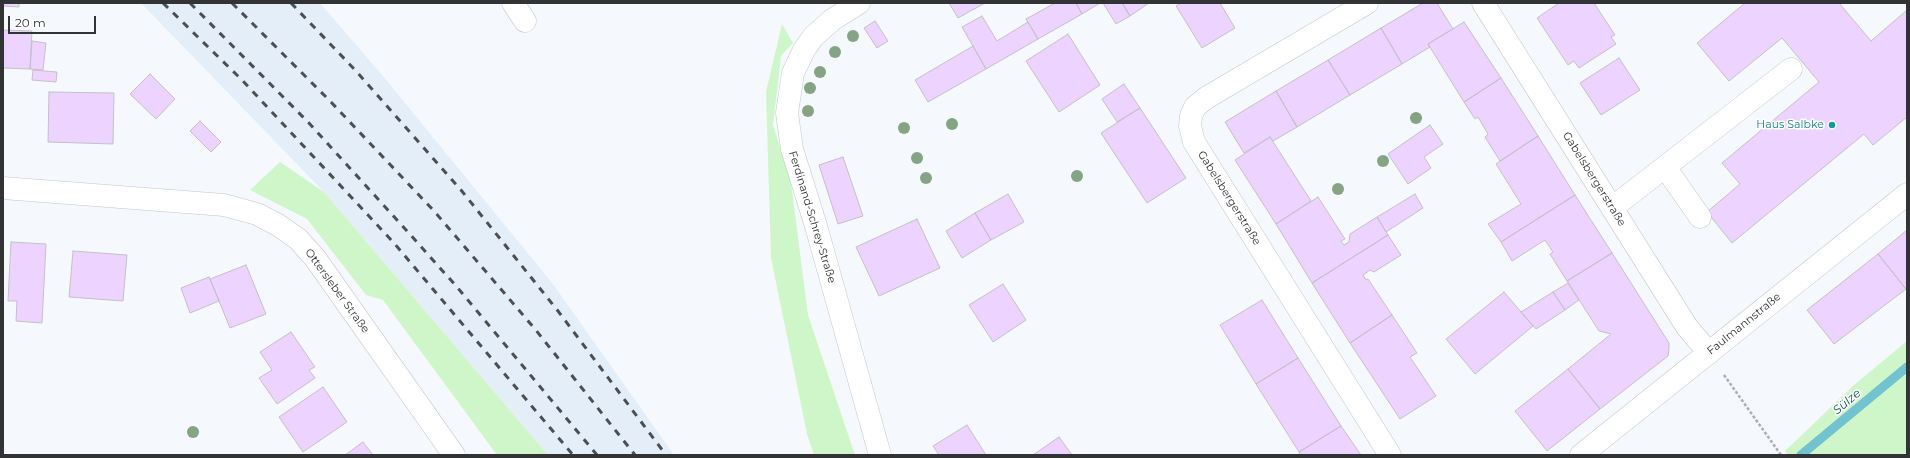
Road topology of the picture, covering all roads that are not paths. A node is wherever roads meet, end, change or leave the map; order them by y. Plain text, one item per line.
1 (513, 3) edge
2 (860, 3) edge
3 (1367, 3) edge
4 (1483, 3) edge
5 (524, 21) dead end
6 (1790, 69) dead end
7 (1665, 167) junction
8 (3, 188) edge
9 (1907, 194) edge
10 (1612, 208) junction
11 (1700, 217) dead end
12 (1708, 353) junction
13 (454, 455) edge
14 (880, 455) edge
15 (1390, 455) edge
16 (1581, 455) edge

1 - 5 street
2 - 14 street, Ferdinand-Schrey-Straße
3 - 15 street, Gabelsbergerstraße
4 - 10 street, Gabelsbergerstraße
6 - 7 street
7 - 10 street
7 - 11 street
8 - 13 street, Ottersleber Straße
9 - 12 street, Faulmannstraße
10 - 12 street, Gabelsbergerstraße
12 - 16 street, Faulmannstraße

